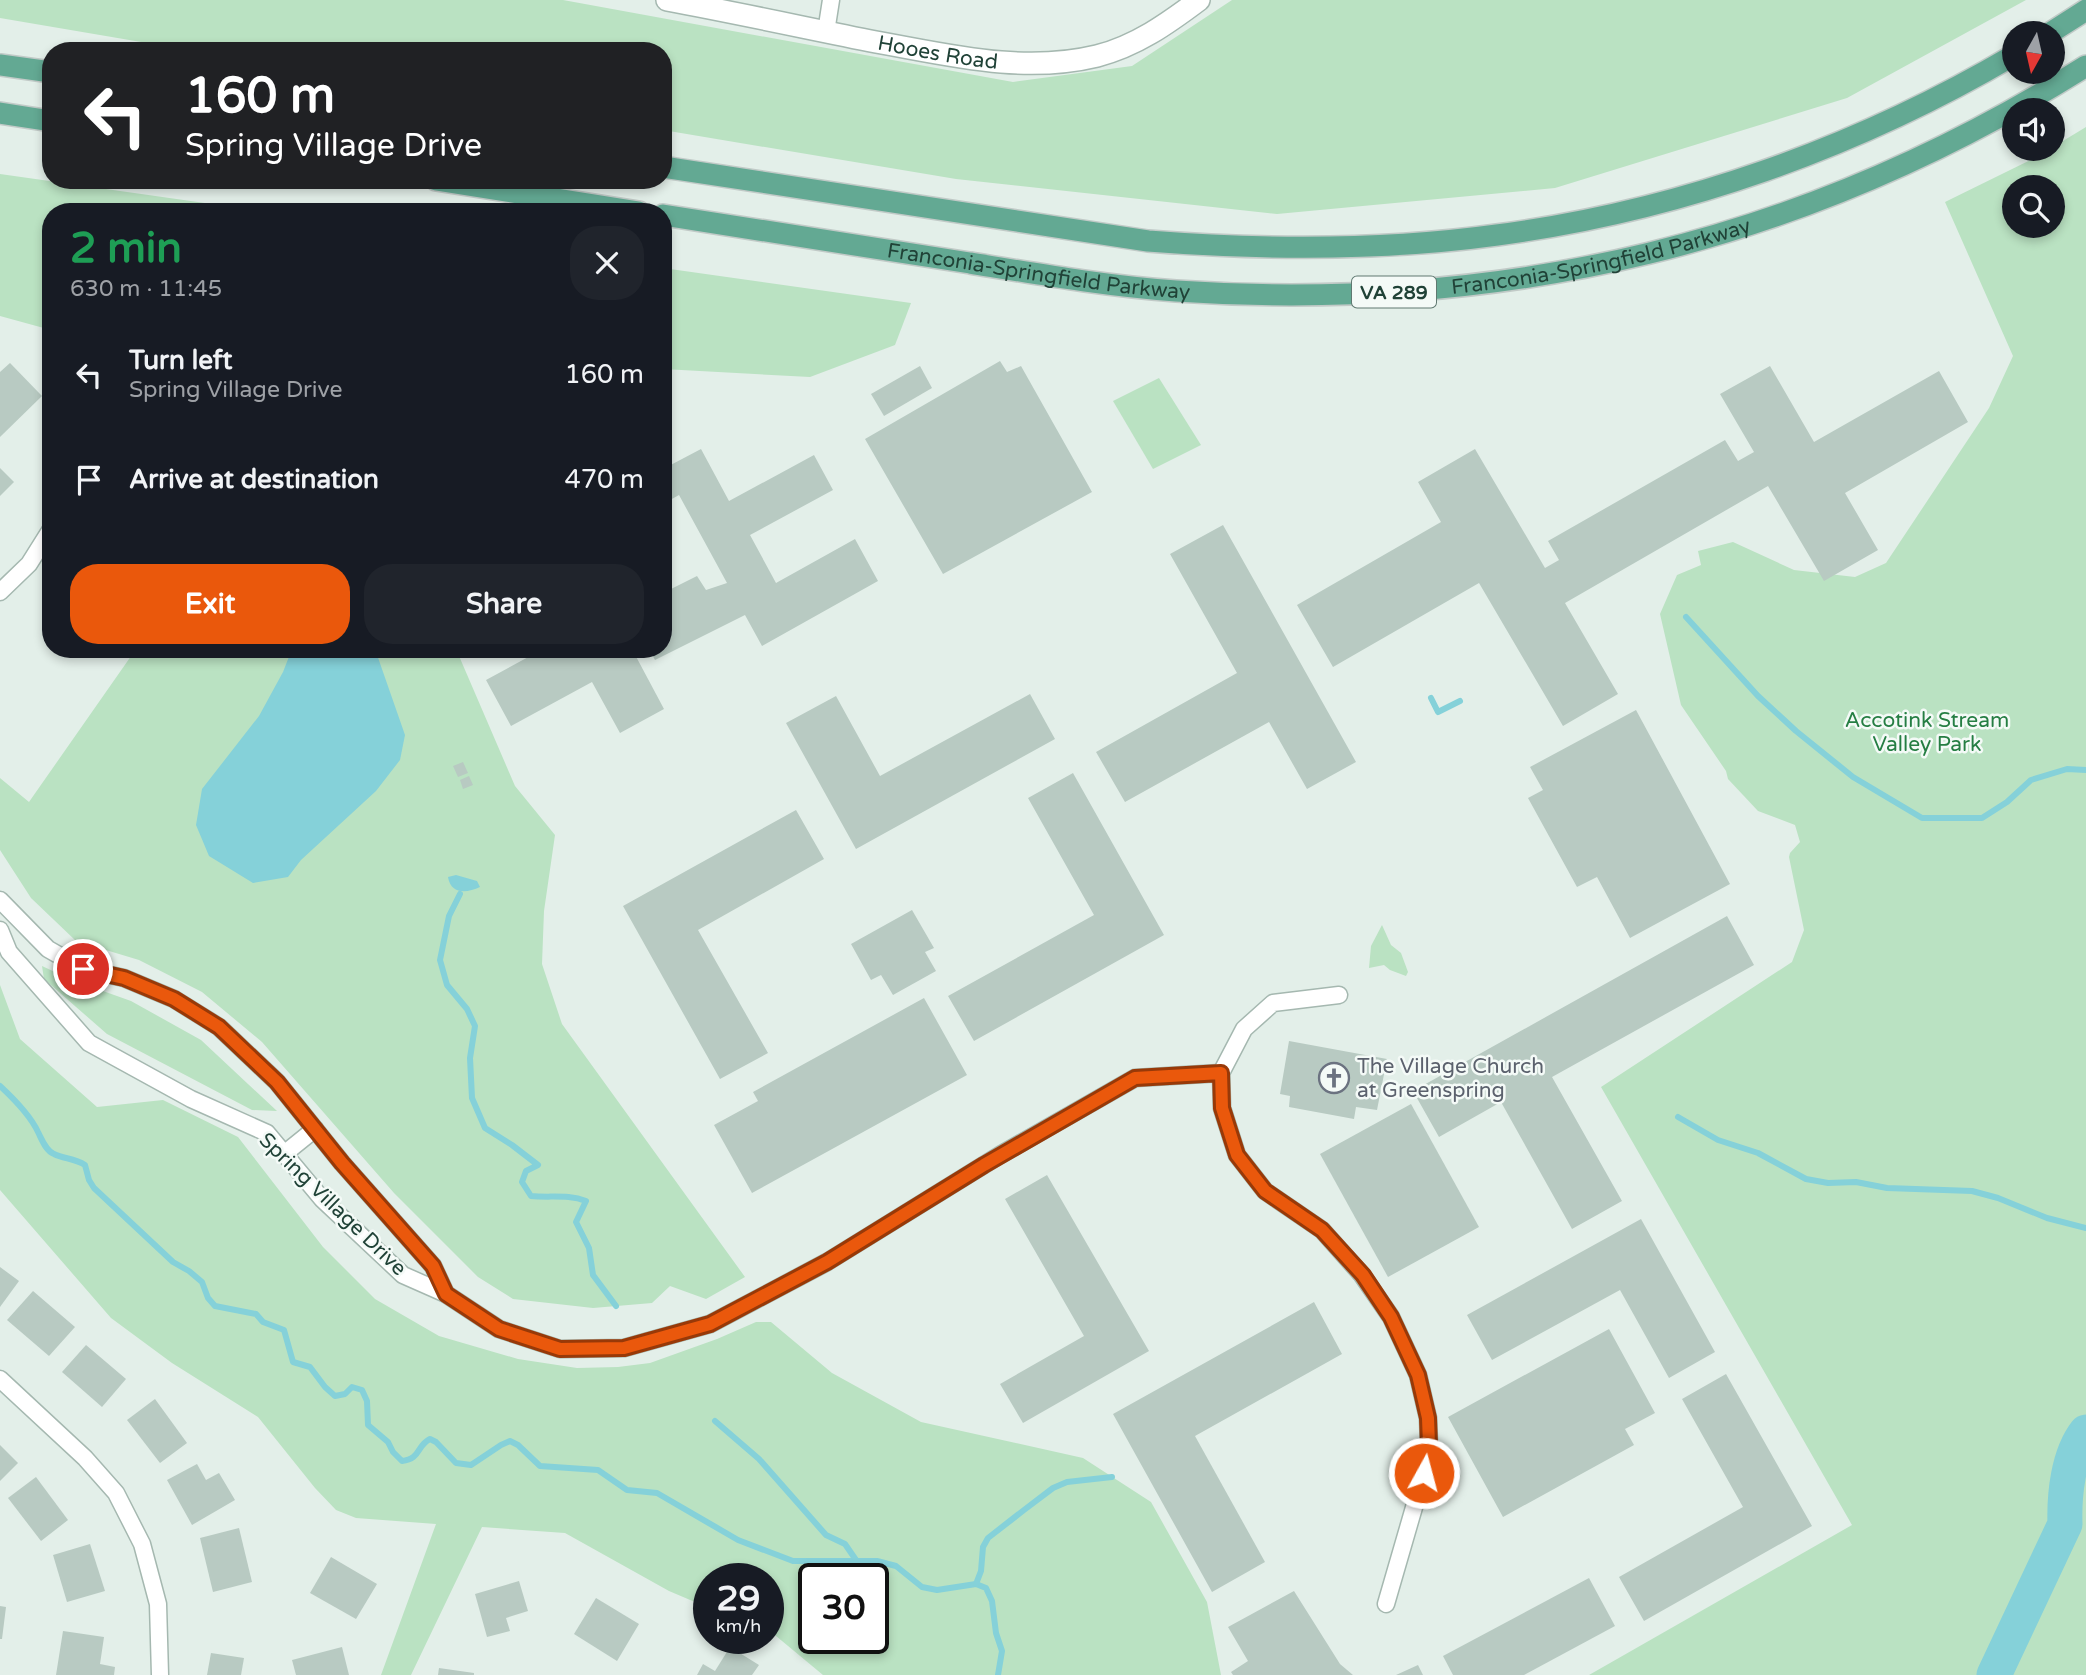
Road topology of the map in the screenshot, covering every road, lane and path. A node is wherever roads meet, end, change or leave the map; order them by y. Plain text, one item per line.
1 (667, 0) edge
2 (831, 0) edge
3 (1199, 0) edge
4 (2086, 10) edge
5 (2065, 23) edge
6 (826, 32) junction
7 (2002, 62) edge
8 (0, 65) edge
9 (2086, 66) edge
10 (42, 71) edge
11 (0, 113) edge
12 (42, 120) edge
13 (672, 168) edge
14 (493, 189) edge
15 (582, 203) edge
16 (672, 216) edge
17 (42, 544) edge
18 (0, 592) edge
19 (0, 900) edge
20 (0, 930) edge
21 (1339, 995) dead end
22 (1221, 1073) junction
23 (315, 1129) junction
24 (284, 1154) junction
25 (446, 1294) junction
26 (0, 1379) edge
27 (1386, 1604) dead end
28 (160, 1675) edge

1 - 6 street, Hooes Road
2 - 6 street
3 - 6 street, Hooes Road
4 - 5 main road
7 - 13 main road, Franconia-Springfield Parkway / VA 289
8 - 10 main road
9 - 16 main road, Franconia-Springfield Parkway / VA 289
11 - 12 main road
14 - 15 main road
17 - 18 street
19 - 23 street, Spring Village Drive
20 - 24 street, Spring Village Drive
21 - 22 street
22 - 25 street, Spring Village Drive
22 - 27 street
23 - 24 street
23 - 25 street, Spring Village Drive
24 - 25 street, Spring Village Drive
26 - 28 street

